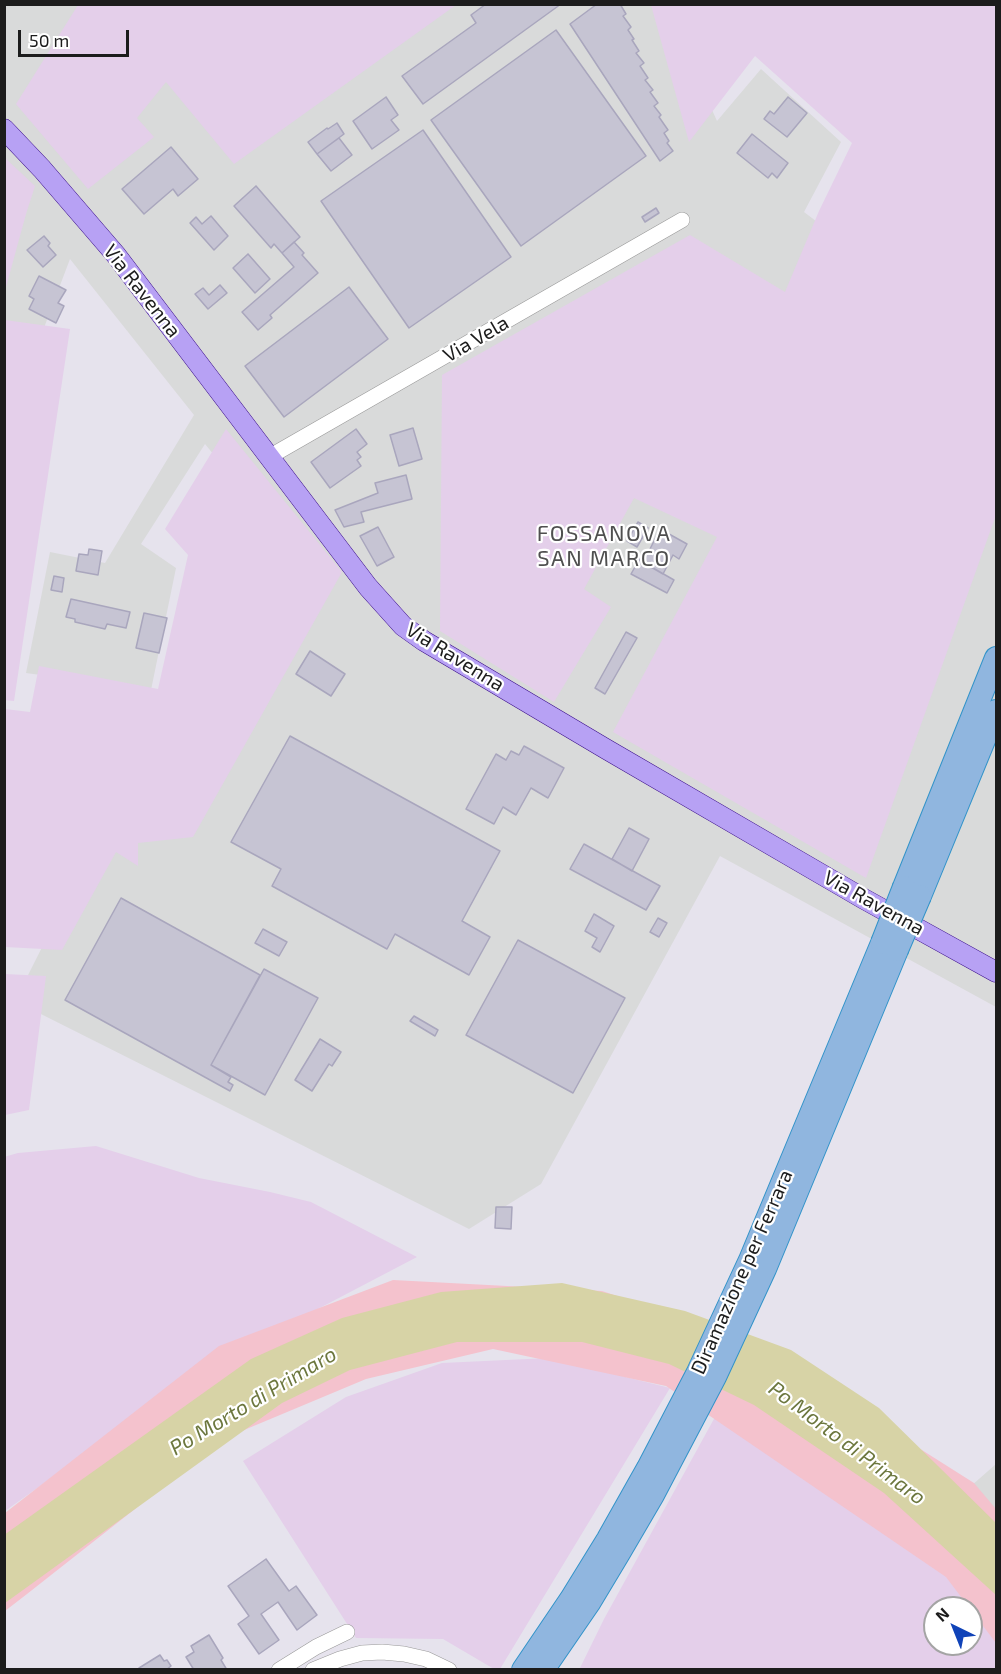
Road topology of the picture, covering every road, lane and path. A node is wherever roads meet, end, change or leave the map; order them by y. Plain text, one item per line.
1 (4, 129) edge
2 (682, 220) dead end
3 (269, 457) junction
4 (996, 658) edge
5 (996, 711) edge
6 (926, 857) junction
7 (996, 972) edge
8 (687, 1414) junction
9 (347, 1632) dead end
10 (279, 1670) edge
11 (313, 1670) edge
12 (449, 1670) edge
13 (523, 1670) edge
14 (543, 1670) edge

1 - 3 main road, Via Ravenna
2 - 3 street, Via Vela
3 - 7 main road, Via Ravenna
4 - 6 highway
5 - 6 highway
6 - 8 highway, Diramazione per Ferrara, bridge
8 - 13 highway, Diramazione per Ferrara
8 - 14 highway, Diramazione per Ferrara
9 - 10 street
11 - 12 street

